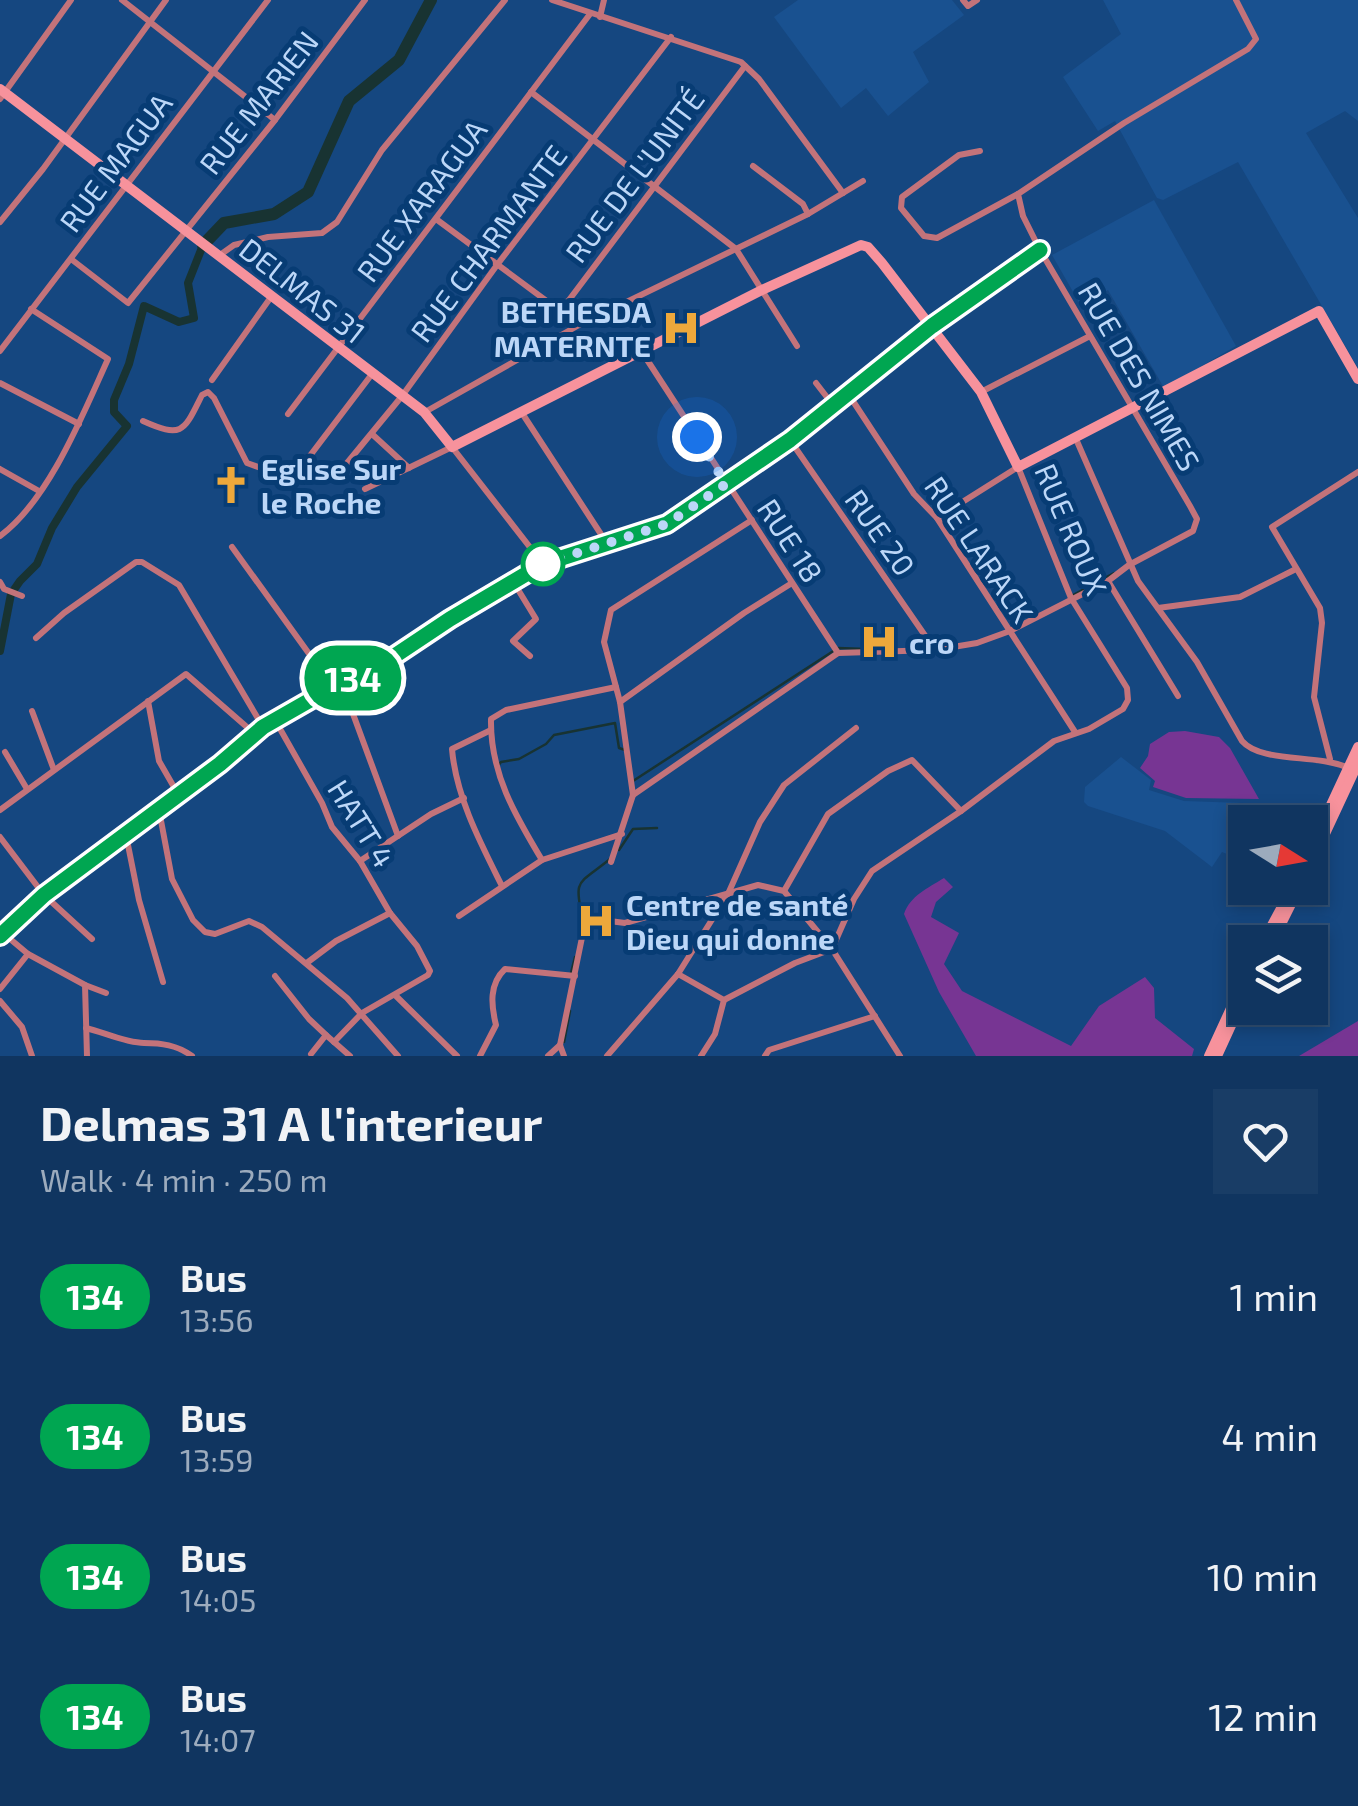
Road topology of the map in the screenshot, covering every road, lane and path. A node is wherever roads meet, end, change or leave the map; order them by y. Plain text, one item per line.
1 (72, 0) edge
2 (122, 0) edge
3 (166, 0) edge
4 (268, 0) edge
5 (365, 0) edge
6 (504, 0) edge
7 (552, 0) edge
8 (604, 0) edge
9 (977, 0) edge
10 (1236, 0) edge
11 (965, 3) edge
12 (590, 14) junction
13 (600, 17) junction
14 (149, 21) junction
15 (671, 37) junction
16 (745, 66) junction
17 (213, 70) junction
18 (531, 92) junction
19 (2, 94) edge
20 (275, 120) junction
21 (64, 138) junction
22 (595, 139) junction
23 (980, 150) dead end
24 (753, 166) dead end
25 (863, 181) dead end
26 (125, 184) junction
27 (656, 184) junction
28 (843, 193) junction
29 (1018, 194) junction
30 (808, 214) junction
31 (436, 219) junction
32 (0, 222) edge
33 (190, 233) junction
34 (736, 249) junction
35 (1040, 250) junction
36 (219, 256) junction
37 (71, 259) junction
38 (497, 265) junction
39 (762, 290) junction
40 (271, 296) junction
41 (31, 309) junction
42 (560, 312) junction
43 (579, 324) junction
44 (932, 326) junction
45 (1090, 336) junction
46 (797, 346) dead end
47 (338, 348) junction
48 (642, 351) junction
49 (0, 352) edge
50 (372, 374) junction
51 (1358, 379) edge
52 (212, 380) dead end
53 (0, 382) edge
54 (816, 383) dead end
55 (848, 392) junction
56 (981, 392) junction
57 (402, 396) junction
58 (834, 405) junction
59 (1133, 407) junction
60 (424, 412) junction
61 (522, 413) junction
62 (288, 414) dead end
63 (143, 422) dead end
64 (78, 424) junction
65 (372, 434) junction
66 (1076, 439) junction
67 (790, 440) junction
68 (452, 447) junction
69 (1018, 467) junction
70 (409, 468) junction
71 (0, 469) edge
72 (268, 471) dead end
73 (1358, 472) edge
74 (278, 473) dead end
75 (338, 474) dead end
76 (726, 484) junction
77 (366, 488) dead end
78 (40, 491) junction
79 (936, 518) junction
80 (752, 520) junction
81 (0, 536) edge
82 (608, 545) junction
83 (232, 546) dead end
84 (543, 564) junction
85 (1129, 564) junction
86 (1296, 569) junction
87 (1108, 581) junction
88 (0, 582) edge
89 (514, 583) junction
90 (792, 583) junction
91 (22, 596) dead end
92 (1071, 598) junction
93 (1158, 608) junction
94 (1010, 631) junction
95 (36, 638) dead end
96 (936, 650) junction
97 (838, 652) junction
98 (530, 656) dead end
99 (342, 684) junction
100 (616, 686) junction
101 (333, 687) junction
102 (1178, 696) dead end
103 (148, 701) junction
104 (620, 702) junction
105 (32, 711) dead end
106 (275, 720) junction
107 (263, 727) junction
108 (856, 728) dead end
109 (491, 730) junction
110 (1075, 732) junction
111 (256, 735) junction
112 (1358, 747) edge
113 (5, 752) dead end
114 (1330, 759) junction
115 (1353, 767) edge
116 (54, 770) junction
117 (26, 789) junction
118 (178, 794) junction
119 (633, 795) junction
120 (464, 798) junction
121 (0, 810) edge
122 (159, 810) junction
123 (961, 811) junction
124 (1328, 815) edge
125 (1328, 825) edge
126 (623, 834) junction
127 (126, 835) junction
128 (398, 836) junction
129 (0, 837) edge
130 (542, 860) junction
131 (360, 861) junction
132 (611, 862) dead end
133 (502, 886) junction
134 (784, 891) junction
135 (728, 894) junction
136 (44, 895) junction
137 (390, 913) junction
138 (460, 916) dead end
139 (2, 934) edge
140 (92, 939) dead end
141 (832, 949) junction
142 (28, 954) junction
143 (308, 962) junction
144 (678, 974) junction
145 (275, 976) dead end
146 (575, 976) junction
147 (163, 982) dead end
148 (85, 985) junction
149 (0, 990) edge
150 (106, 993) dead end
151 (395, 994) junction
152 (0, 1000) edge
153 (724, 1000) junction
154 (362, 1013) junction
155 (875, 1016) junction
156 (1228, 1016) edge
157 (1231, 1025) edge
158 (86, 1028) junction
159 (326, 1035) junction
160 (334, 1042) junction
161 (560, 1044) junction
162 (767, 1053) edge
163 (898, 1053) edge
164 (311, 1054) edge
165 (32, 1056) edge
166 (87, 1056) edge
167 (192, 1056) edge
168 (350, 1056) edge
169 (398, 1056) edge
170 (458, 1056) edge
171 (480, 1056) edge
172 (548, 1056) edge
173 (564, 1056) edge
174 (607, 1056) edge
175 (701, 1056) edge
176 (887, 1056) edge
177 (1210, 1056) edge
178 (1217, 1056) edge

1 - 19 street
2 - 14 street
3 - 14 street
4 - 17 street, RUE MAGUA
5 - 20 street, RUE MARIEN
6 - 36 street
7 - 12 street
8 - 13 street
9 - 11 street
10 - 29 street
12 - 13 street
12 - 18 street, RUE XARAGUA
13 - 15 street
14 - 17 street
14 - 21 street
15 - 16 street
15 - 22 street, RUE CHARMANTE
16 - 27 street, RUE DE L'UNITÉ
16 - 28 street
17 - 20 street
17 - 26 street, RUE MAGUA
18 - 22 street
18 - 31 street, RUE XARAGUA
19 - 21 street, DELMAS 31
20 - 33 street, RUE MARIEN
21 - 26 street, DELMAS 31
21 - 32 street
22 - 27 street
22 - 38 street, RUE CHARMANTE
23 - 29 street
24 - 30 street
25 - 28 street
26 - 33 street, DELMAS 31
26 - 37 street, RUE MAGUA
27 - 34 street
27 - 42 street, RUE DE L'UNITÉ
28 - 30 street
29 - 35 street, RUE DES NIMES
30 - 34 street
31 - 38 street
31 - 47 street, RUE XARAGUA
33 - 36 street, DELMAS 31
33 - 37 street, RUE MARIEN
34 - 39 street
34 - 43 street
35 - 44 street
35 - 45 street, RUE DES NIMES
36 - 40 street, DELMAS 31
37 - 41 street, RUE MAGUA
38 - 42 street
38 - 57 street, RUE CHARMANTE
39 - 44 street, RUE ROUX
39 - 46 street
39 - 48 street
40 - 47 street, DELMAS 31
40 - 52 street
41 - 49 street, RUE MAGUA
41 - 64 street
42 - 43 street
43 - 60 street
44 - 55 street
44 - 56 street, RUE ROUX
45 - 56 street
45 - 59 street, RUE DES NIMES
47 - 50 street, DELMAS 31
47 - 62 street, RUE XARAGUA
48 - 61 street
48 - 76 street, RUE 18
50 - 57 street, DELMAS 31
50 - 74 street
51 - 59 street
53 - 64 street
54 - 58 street
55 - 58 street
55 - 79 street, RUE LARACK
56 - 69 street, RUE ROUX
57 - 60 street, DELMAS 31
57 - 65 street, RUE CHARMANTE
58 - 67 street
59 - 66 street
59 - 85 street, RUE DES NIMES
60 - 68 street, DELMAS 31
61 - 68 street
61 - 82 street
63 - 72 street
64 - 78 street
65 - 70 street
65 - 75 street, RUE CHARMANTE
66 - 69 street
66 - 85 street
67 - 76 street
67 - 96 street, RUE 20
68 - 70 street
68 - 84 street, DELMAS 31
69 - 79 street
69 - 92 street, RUE ROUX
70 - 77 street
71 - 78 street
73 - 86 street
76 - 80 street, RUE 18
76 - 82 street
78 - 81 street
79 - 94 street, RUE LARACK
80 - 90 street, RUE 18
80 - 100 street
82 - 84 street
83 - 101 street
84 - 89 street
85 - 87 street, RUE DES NIMES
85 - 93 street
86 - 93 street
86 - 114 street
87 - 92 street, RUE DES NIMES
87 - 102 street
88 - 91 street
89 - 98 street
89 - 99 street
90 - 97 street, RUE 18
90 - 104 street
92 - 94 street, RUE DES NIMES
92 - 110 street, RUE ROUX
93 - 114 street
94 - 96 street, RUE DES NIMES
94 - 110 street, RUE LARACK
95 - 107 street
96 - 97 street, RUE DES NIMES
97 - 119 street
99 - 101 street
99 - 128 street
100 - 104 street
100 - 109 street
101 - 106 street
103 - 111 street
103 - 116 street
103 - 118 street
104 - 119 street
105 - 116 street
106 - 107 street
106 - 131 street, HATT 4
107 - 111 street
108 - 135 street
109 - 120 street
109 - 130 street
110 - 123 street
111 - 118 street
112 - 115 street
113 - 117 street
114 - 115 street
115 - 124 street
115 - 125 street
116 - 117 street
117 - 121 street
118 - 122 street
119 - 126 street
120 - 128 street
120 - 133 street
122 - 127 street
122 - 143 street
123 - 134 street
123 - 141 street
126 - 130 street
126 - 132 street
127 - 136 street
127 - 147 street
128 - 131 street
129 - 136 street
130 - 133 street
131 - 137 street, HATT 4
133 - 138 street
134 - 135 street
134 - 141 street
135 - 144 street
135 - 146 street
136 - 139 street
136 - 140 street
137 - 143 street
137 - 151 street, HATT 4
139 - 142 street
141 - 153 street
141 - 155 street
142 - 148 street
142 - 149 street
143 - 154 street
144 - 153 street
144 - 174 street
145 - 159 street
146 - 161 street
146 - 171 street
148 - 150 street
148 - 158 street
151 - 154 street
151 - 170 street
152 - 165 street
153 - 175 street
154 - 160 street
154 - 169 street
155 - 162 street
155 - 163 street
156 - 177 street
157 - 178 street
158 - 166 street
158 - 167 street
159 - 160 street
159 - 164 street
160 - 168 street
161 - 172 street
161 - 173 street
163 - 176 street

